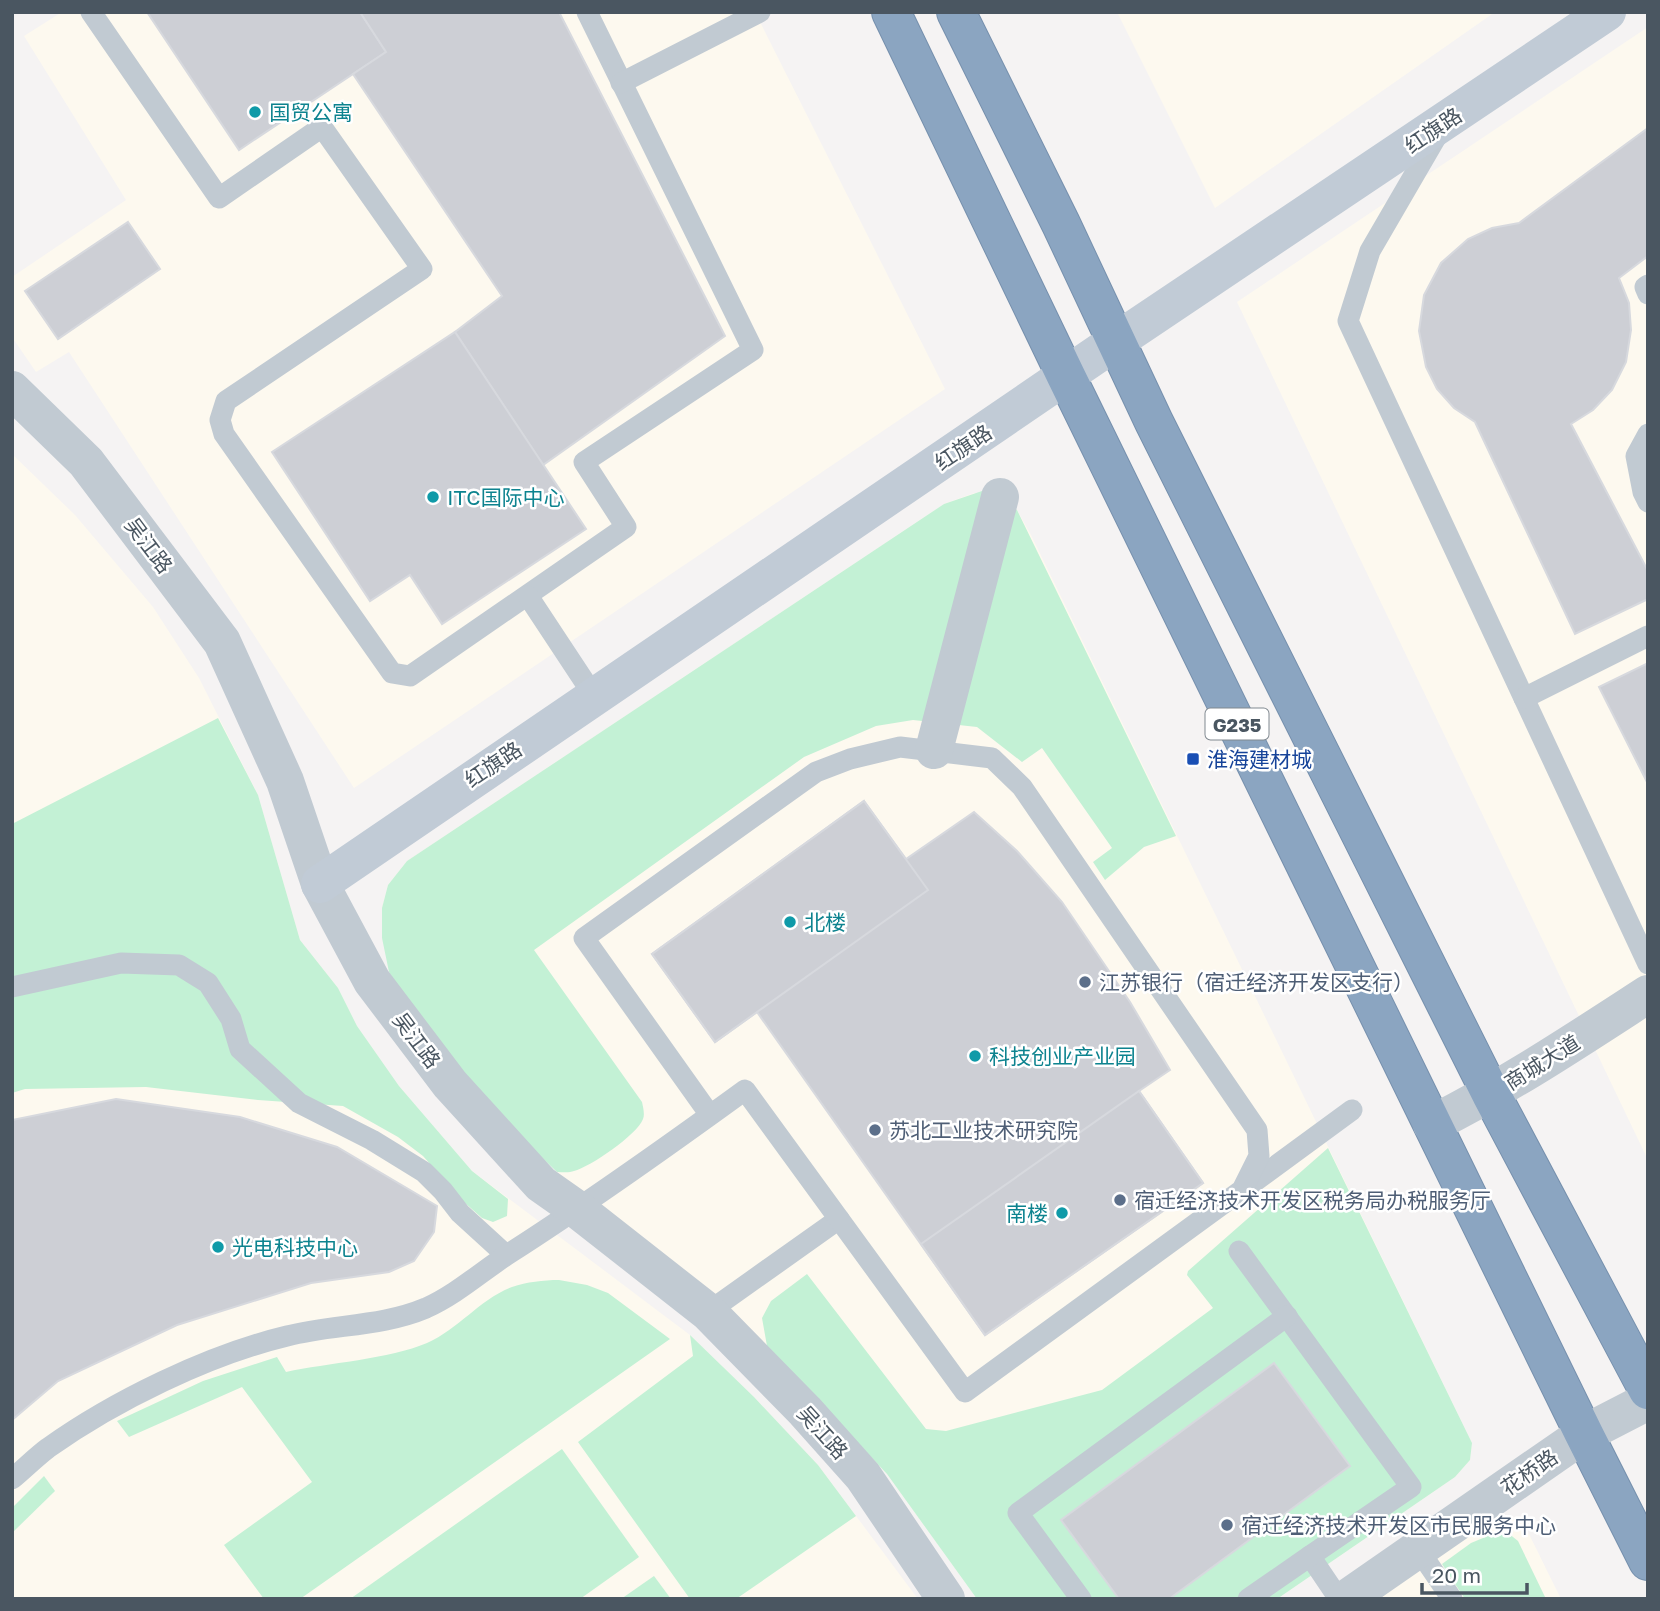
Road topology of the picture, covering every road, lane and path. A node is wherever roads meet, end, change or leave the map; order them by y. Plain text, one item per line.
1 (91, 12) edge
2 (586, 12) edge
3 (760, 12) edge
4 (891, 12) edge
5 (956, 12) edge
6 (1592, 16) edge
7 (621, 83) junction
8 (1446, 121) junction
9 (1115, 342) junction
10 (1066, 376) junction
11 (12, 390) edge
12 (1648, 434) edge
13 (1644, 470) edge
14 (1000, 497) dead end
15 (1648, 502) edge
16 (528, 596) junction
17 (1648, 636) edge
18 (594, 696) junction
19 (1524, 698) junction
20 (934, 750) junction
21 (320, 884) junction
22 (1648, 964) edge
23 (12, 987) edge
24 (1648, 993) edge
25 (1491, 1094) junction
26 (1352, 1110) dead end
27 (710, 1115) junction
28 (1432, 1124) junction
29 (1242, 1190) junction
30 (578, 1210) junction
31 (839, 1219) junction
32 (1239, 1251) dead end
33 (506, 1255) junction
34 (708, 1312) junction
35 (1287, 1316) junction
36 (1648, 1390) edge
37 (1648, 1401) edge
38 (1584, 1434) junction
39 (12, 1479) edge
40 (1418, 1549) junction
41 (1310, 1556) junction
42 (1648, 1561) edge
43 (1278, 1591) edge
44 (946, 1599) edge
45 (1081, 1599) edge
46 (1248, 1599) edge
47 (1339, 1599) edge
48 (1346, 1599) edge
49 (1452, 1599) edge

1 - 16 lane
2 - 7 lane
3 - 7 lane
4 - 10 highway, G235
5 - 9 highway, G235
6 - 8 street, 红旗路
7 - 16 lane
8 - 9 street, 红旗路
8 - 19 lane
9 - 10 street, 红旗路
9 - 25 highway, G235
10 - 18 street, 红旗路
10 - 28 highway, G235
11 - 21 street, 吴江路
12 - 13 lane
13 - 15 lane
14 - 20 street
16 - 18 lane
17 - 19 lane
18 - 21 street, 红旗路
19 - 22 lane
20 - 27 lane
20 - 29 lane
21 - 30 street, 吴江路
23 - 33 lane
24 - 25 street, 商城大道
25 - 28 street, 商城大道
25 - 36 highway, G235
26 - 29 lane
27 - 30 lane
27 - 31 lane
28 - 38 highway, G235
29 - 31 lane
30 - 33 lane
30 - 34 street, 吴江路
31 - 34 lane
32 - 35 lane
33 - 39 lane
34 - 44 street, 吴江路
35 - 41 lane
35 - 45 lane
37 - 38 street, 花桥路
38 - 40 street, 花桥路
38 - 42 highway, G235
40 - 48 street, 花桥路
40 - 49 lane
41 - 43 lane
41 - 47 lane
43 - 46 lane

